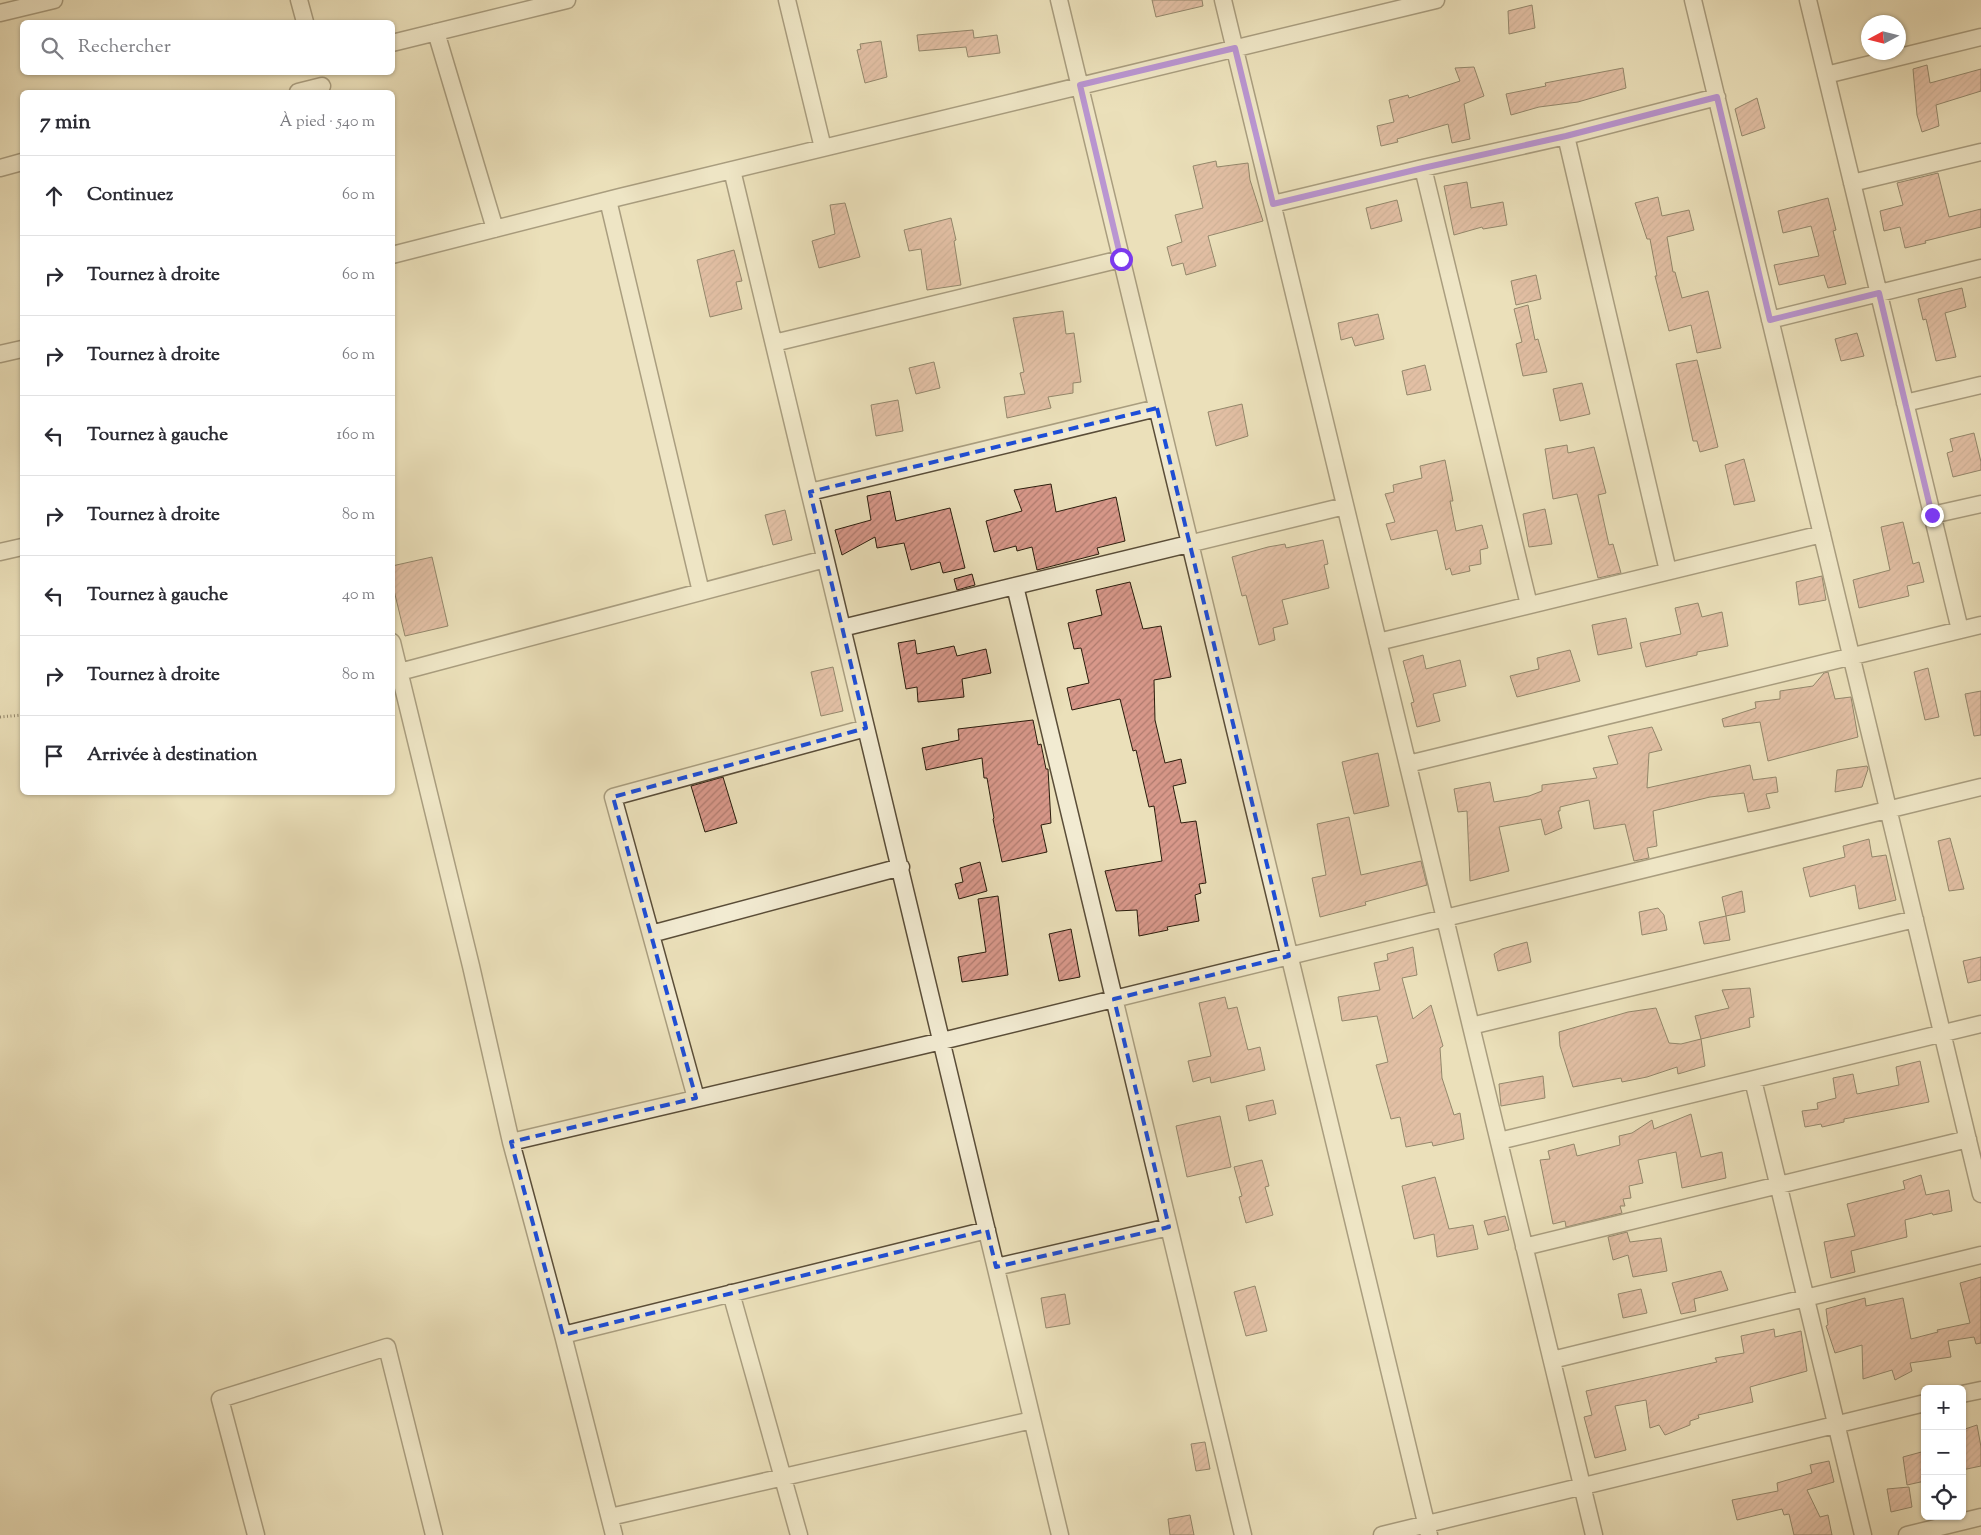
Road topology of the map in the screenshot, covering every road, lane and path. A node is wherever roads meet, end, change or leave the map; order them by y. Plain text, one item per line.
1 (54, 0) edge
2 (299, 0) edge
3 (567, 0) edge
4 (787, 0) edge
5 (1059, 0) edge
6 (1224, 0) edge
7 (1436, 0) edge
8 (1693, 0) edge
9 (1808, 0) edge
10 (0, 12) edge
11 (304, 20) edge
12 (436, 32) junction
13 (1981, 37) edge
14 (395, 42) edge
15 (1235, 48) junction
16 (1826, 75) junction
17 (321, 84) edge
18 (1080, 85) junction
19 (304, 90) edge
20 (1717, 97) junction
21 (1566, 136) junction
22 (823, 148) junction
23 (1981, 152) edge
24 (20, 163) edge
25 (0, 168) edge
26 (1423, 168) junction
27 (732, 170) junction
28 (1852, 183) junction
29 (608, 200) junction
30 (1273, 204) junction
31 (496, 229) junction
32 (395, 254) edge
33 (1121, 259) junction
34 (1981, 268) edge
35 (1879, 293) junction
36 (1770, 320) junction
37 (774, 343) junction
38 (20, 349) edge
39 (0, 354) edge
40 (1981, 385) edge
41 (1905, 403) junction
42 (1157, 408) junction
43 (810, 492) junction
44 (1981, 504) edge
45 (1345, 506) junction
46 (1932, 515) junction
47 (1822, 534) junction
48 (1190, 544) junction
49 (20, 547) edge
50 (0, 552) edge
51 (825, 559) junction
52 (1668, 571) junction
53 (1015, 586) junction
54 (701, 592) junction
55 (1528, 605) junction
56 (1981, 625) edge
57 (842, 628) junction
58 (1960, 630) junction
59 (1378, 642) junction
60 (1852, 657) junction
61 (396, 673) edge
62 (20, 715) edge
63 (0, 717) edge
64 (866, 728) junction
65 (1408, 764) junction
66 (1981, 787) edge
67 (1888, 810) junction
68 (901, 867) junction
69 (1445, 918) junction
70 (1915, 919) junction
71 (651, 934) junction
72 (1289, 956) junction
73 (1114, 999) junction
74 (1981, 1024) edge
75 (1471, 1026) junction
76 (1942, 1034) junction
77 (942, 1041) junction
78 (1753, 1080) junction
79 (696, 1098) junction
80 (1968, 1139) junction
81 (1499, 1141) junction
82 (511, 1142) junction
83 (1779, 1185) junction
84 (1981, 1194) edge
85 (1169, 1227) junction
86 (987, 1230) junction
87 (1524, 1247) junction
88 (1981, 1256) edge
89 (996, 1267) junction
90 (731, 1293) junction
91 (1806, 1298) junction
92 (563, 1335) junction
93 (1552, 1360) junction
94 (1981, 1390) edge
95 (1966, 1393) edge
96 (1921, 1404) edge
97 (1032, 1420) junction
98 (1836, 1425) junction
99 (783, 1477) junction
100 (1582, 1486) junction
101 (610, 1517) junction
102 (1981, 1517) edge
103 (1428, 1530) edge
104 (256, 1535) edge
105 (434, 1535) edge
106 (614, 1535) edge
107 (799, 1535) edge
108 (1060, 1535) edge
109 (1243, 1535) edge
110 (1382, 1535) edge
111 (1594, 1535) edge
112 (1863, 1535) edge
113 (1907, 1535) edge

1 - 10 street
2 - 11 street
3 - 12 street
4 - 22 street
5 - 18 street
6 - 15 street
7 - 15 street
8 - 20 street
9 - 16 street
12 - 14 street
12 - 31 street
13 - 16 street
15 - 18 street
15 - 30 street
16 - 28 street
17 - 19 street
18 - 22 street
18 - 33 street
20 - 21 street
20 - 36 street
21 - 26 street
21 - 52 street
22 - 27 street
23 - 28 street
24 - 25 street
26 - 30 street
26 - 55 street
27 - 29 street
27 - 37 street
28 - 35 street
29 - 31 street
29 - 54 street
30 - 45 street
31 - 32 street
33 - 37 street
33 - 42 street
34 - 35 street
35 - 36 street
35 - 41 street
36 - 47 street
37 - 43 street
38 - 39 street
40 - 41 street
41 - 46 street
42 - 43 street
42 - 48 street
43 - 51 street
44 - 46 street
45 - 48 street
45 - 59 street
46 - 58 street
47 - 52 street
47 - 60 street
48 - 53 street
48 - 72 street
49 - 50 street
51 - 54 street
51 - 57 street
52 - 55 street
53 - 57 street
53 - 73 street
54 - 61 street
55 - 59 street
56 - 58 street
57 - 64 street
58 - 60 street
59 - 65 street
60 - 65 street
60 - 67 street
61 - 82 street
62 - 63 path
64 - 68 street
64 - 71 street
65 - 69 street
66 - 67 street
67 - 69 street
67 - 70 street
68 - 71 street
68 - 77 street
69 - 72 street
69 - 75 street
70 - 75 street
70 - 76 street
71 - 79 street
72 - 73 street
72 - 103 street
73 - 77 street
73 - 85 street
74 - 76 street
75 - 81 street
76 - 78 street
76 - 80 street
77 - 79 street
77 - 86 street
78 - 81 street
78 - 83 street
79 - 82 street
80 - 83 street
80 - 84 street
81 - 87 street
82 - 92 street
83 - 87 street
83 - 91 street
85 - 89 street
85 - 109 street
86 - 89 street
86 - 90 street
87 - 93 street
88 - 91 street
89 - 97 street
90 - 92 street
90 - 99 street
91 - 93 street
91 - 98 street
92 - 101 street
93 - 100 street
94 - 95 street
96 - 98 street
97 - 99 street
97 - 108 street
98 - 100 street
98 - 112 street
99 - 101 street
99 - 107 street
100 - 103 street
100 - 111 street
101 - 106 street
102 - 113 street
103 - 110 street
104 - 105 street

